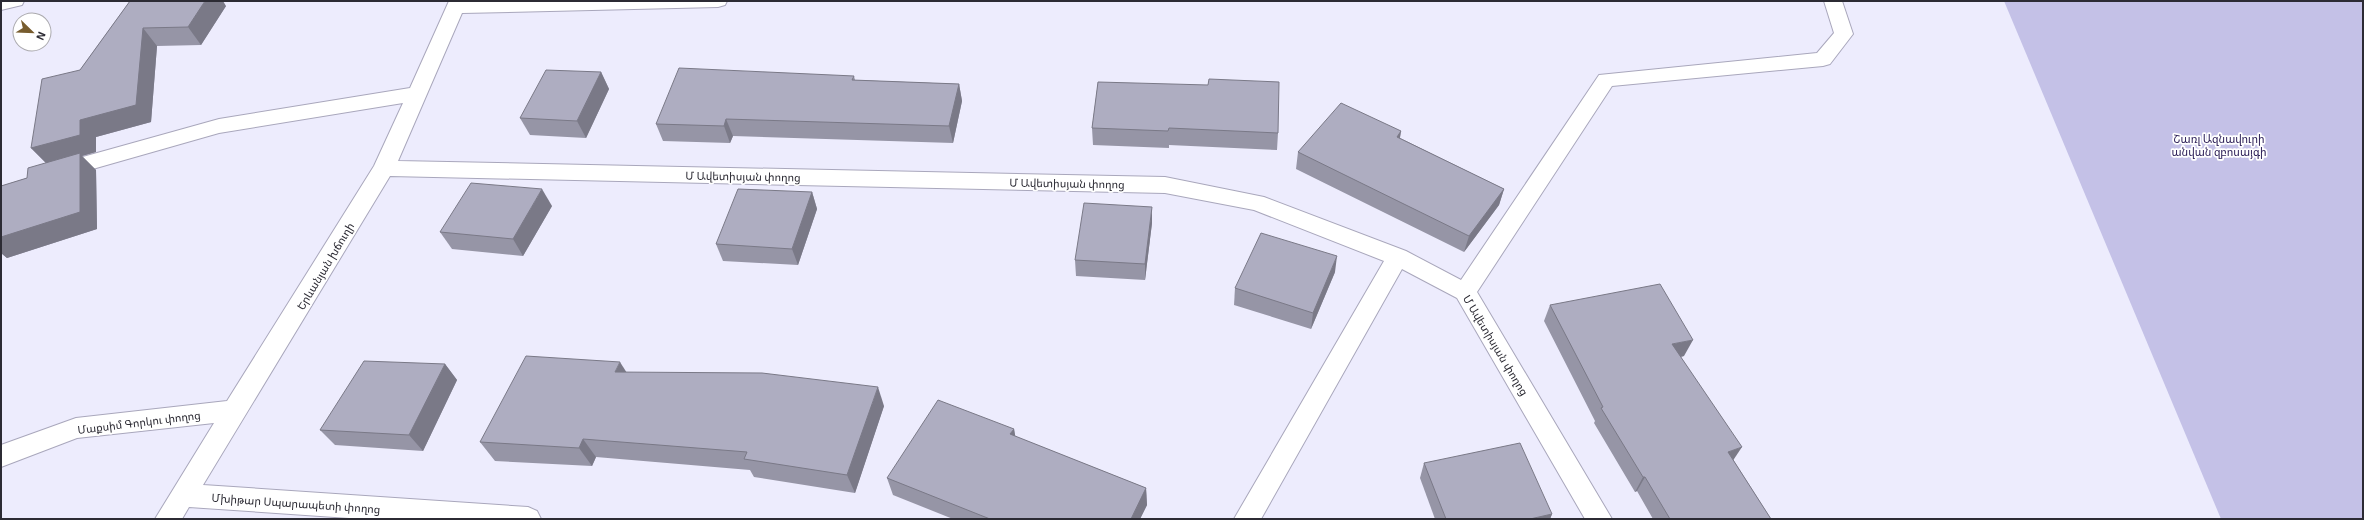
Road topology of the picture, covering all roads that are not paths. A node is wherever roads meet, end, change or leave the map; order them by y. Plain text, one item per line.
1 (14, 1) edge
2 (718, 1) edge
3 (1833, 1) edge
4 (1, 4) edge
5 (457, 4) edge
6 (415, 94) junction
7 (384, 168) junction
8 (46, 175) edge
9 (1398, 257) junction
10 (1465, 292) junction
11 (233, 411) junction
12 (1, 456) edge
13 (183, 495) junction
14 (168, 519) edge
15 (528, 519) edge
16 (1247, 519) edge
17 (1599, 519) edge

1 - 4 street
2 - 5 street
3 - 10 street
5 - 6 street, Երևանյան խճուղի
6 - 7 street, Երևանյան խճուղի
6 - 8 street
7 - 9 street, Մ Ավետիսյան փողոց
7 - 11 street, Երևանյան խճուղի
9 - 10 street, Մ Ավետիսյան փողոց
9 - 16 street
10 - 17 street, Մ Ավետիսյան փողոց
11 - 12 street, Մաքսիմ Գորկու փողոց
11 - 13 street, Երևանյան խճուղի
13 - 14 street, Երևանյան խճուղի
13 - 15 street, Մխիթար Սպարապետի փողոց

